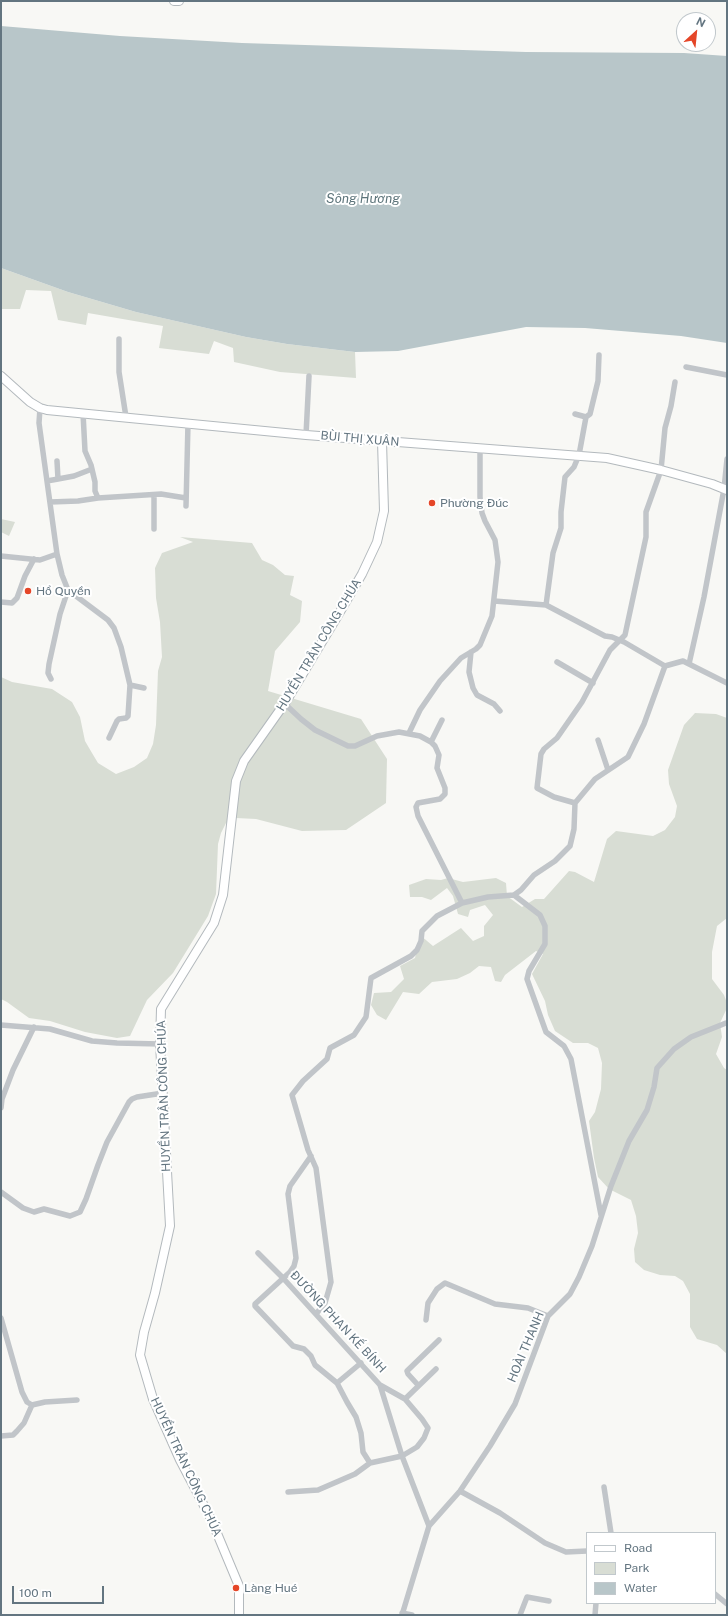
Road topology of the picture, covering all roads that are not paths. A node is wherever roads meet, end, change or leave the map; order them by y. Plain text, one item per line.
1 (174, 1) edge
2 (179, 1) edge
3 (119, 339) dead end
4 (599, 355) dead end
5 (686, 367) dead end
6 (727, 375) edge
7 (1, 376) edge
8 (309, 376) dead end
9 (675, 382) dead end
10 (40, 408) junction
11 (83, 414) junction
12 (575, 414) dead end
13 (126, 417) junction
14 (586, 417) junction
15 (188, 423) junction
16 (306, 435) junction
17 (382, 441) junction
18 (480, 448) junction
19 (579, 455) junction
20 (727, 459) edge
21 (57, 461) dead end
22 (92, 469) junction
23 (661, 470) junction
24 (58, 479) junction
25 (47, 481) junction
26 (725, 489) edge
27 (154, 495) junction
28 (98, 498) junction
29 (186, 498) junction
30 (50, 502) junction
31 (186, 506) dead end
32 (154, 528) dead end
33 (57, 554) junction
34 (1, 556) edge
35 (34, 559) junction
36 (68, 590) junction
37 (494, 601) junction
38 (1, 602) edge
39 (546, 606) junction
40 (619, 640) junction
41 (471, 652) junction
42 (556, 662) dead end
43 (689, 664) junction
44 (665, 666) junction
45 (51, 678) dead end
46 (592, 683) junction
47 (727, 683) edge
48 (130, 685) junction
49 (144, 688) dead end
50 (285, 704) junction
51 (500, 711) dead end
52 (442, 720) dead end
53 (409, 733) junction
54 (109, 738) dead end
55 (598, 740) dead end
56 (431, 742) junction
57 (608, 770) junction
58 (575, 803) junction
59 (514, 895) junction
60 (462, 904) junction
61 (727, 1022) edge
62 (1, 1025) edge
63 (34, 1027) junction
64 (160, 1044) junction
65 (162, 1093) junction
66 (1, 1108) edge
67 (311, 1156) junction
68 (1, 1192) edge
69 (601, 1216) junction
70 (258, 1253) dead end
71 (283, 1278) junction
72 (316, 1314) junction
73 (548, 1316) junction
74 (1, 1318) edge
75 (426, 1320) dead end
76 (439, 1340) dead end
77 (360, 1363) junction
78 (436, 1370) dead end
79 (337, 1383) junction
80 (380, 1385) junction
81 (418, 1386) junction
82 (405, 1399) junction
83 (77, 1400) dead end
84 (32, 1405) junction
85 (1, 1436) edge
86 (402, 1456) junction
87 (370, 1463) junction
88 (604, 1487) dead end
89 (460, 1491) junction
90 (288, 1492) dead end
91 (429, 1526) junction
92 (611, 1532) edge
93 (586, 1551) edge
94 (716, 1595) edge
95 (550, 1601) dead end
96 (596, 1604) edge
97 (727, 1604) edge
98 (402, 1614) edge
99 (239, 1615) edge
100 (412, 1615) edge
101 (520, 1615) edge
102 (595, 1615) edge

1 - 2 street
3 - 13 street
4 - 14 street
5 - 6 street
7 - 10 street, BÙI THỊ XUÂN
8 - 16 street
9 - 23 street
10 - 11 street, BÙI THỊ XUÂN
10 - 25 street
11 - 13 street, BÙI THỊ XUÂN
11 - 22 street
12 - 14 street
13 - 15 street, BÙI THỊ XUÂN
14 - 19 street
15 - 16 street, BÙI THỊ XUÂN
15 - 29 street
16 - 17 street, BÙI THỊ XUÂN
17 - 18 street, BÙI THỊ XUÂN
17 - 50 street, HUYỀN TRÂN CÔNG CHÚA
18 - 19 street, BÙI THỊ XUÂN
18 - 37 street
19 - 23 street, BÙI THỊ XUÂN
19 - 39 street
20 - 26 street
21 - 24 street
22 - 24 street
22 - 28 street
23 - 26 street, BÙI THỊ XUÂN
23 - 40 street
24 - 25 street
25 - 30 street
26 - 43 street
27 - 28 street
27 - 29 street
27 - 32 street
28 - 30 street
29 - 31 street
30 - 33 street
33 - 35 street
33 - 36 street
34 - 35 street
35 - 38 street
36 - 45 street
36 - 48 street
37 - 39 street
37 - 41 street
39 - 40 street
40 - 44 street
40 - 46 street
41 - 51 street
41 - 53 street
42 - 46 street
43 - 44 street
43 - 47 street
44 - 57 street
46 - 58 street
48 - 49 street
48 - 54 street
50 - 53 street
50 - 64 street, HUYỀN TRÂN CÔNG CHÚA
52 - 56 street
53 - 56 street
55 - 57 street
56 - 60 street
57 - 58 street
58 - 59 street
59 - 60 street
59 - 69 street
60 - 67 street
61 - 69 street, HOÀI THANH
62 - 63 street
63 - 64 street
63 - 66 street
64 - 65 street, HUYỀN TRÂN CÔNG CHÚA
65 - 68 street
65 - 99 street, HUYỀN TRÂN CÔNG CHÚA
67 - 71 street
67 - 72 street
69 - 73 street, HOÀI THANH
70 - 71 street, ĐƯỜNG PHAN KẾ BÍNH
71 - 72 street, ĐƯỜNG PHAN KẾ BÍNH
71 - 79 street
72 - 77 street, ĐƯỜNG PHAN KẾ BÍNH
73 - 75 street
73 - 89 street, HOÀI THANH
74 - 84 street
76 - 81 street
77 - 79 street
77 - 80 street, ĐƯỜNG PHAN KẾ BÍNH
78 - 81 street
79 - 87 street
80 - 82 street
80 - 86 street, ĐƯỜNG PHAN KẾ BÍNH
81 - 82 street
82 - 86 street
83 - 84 street
84 - 85 street
86 - 87 street
86 - 91 street, ĐƯỜNG PHAN KẾ BÍNH
87 - 90 street
88 - 92 street
89 - 91 street, HOÀI THANH
89 - 93 street
91 - 98 street, HOÀI THANH
94 - 97 street
95 - 101 street
96 - 102 street
98 - 100 street

